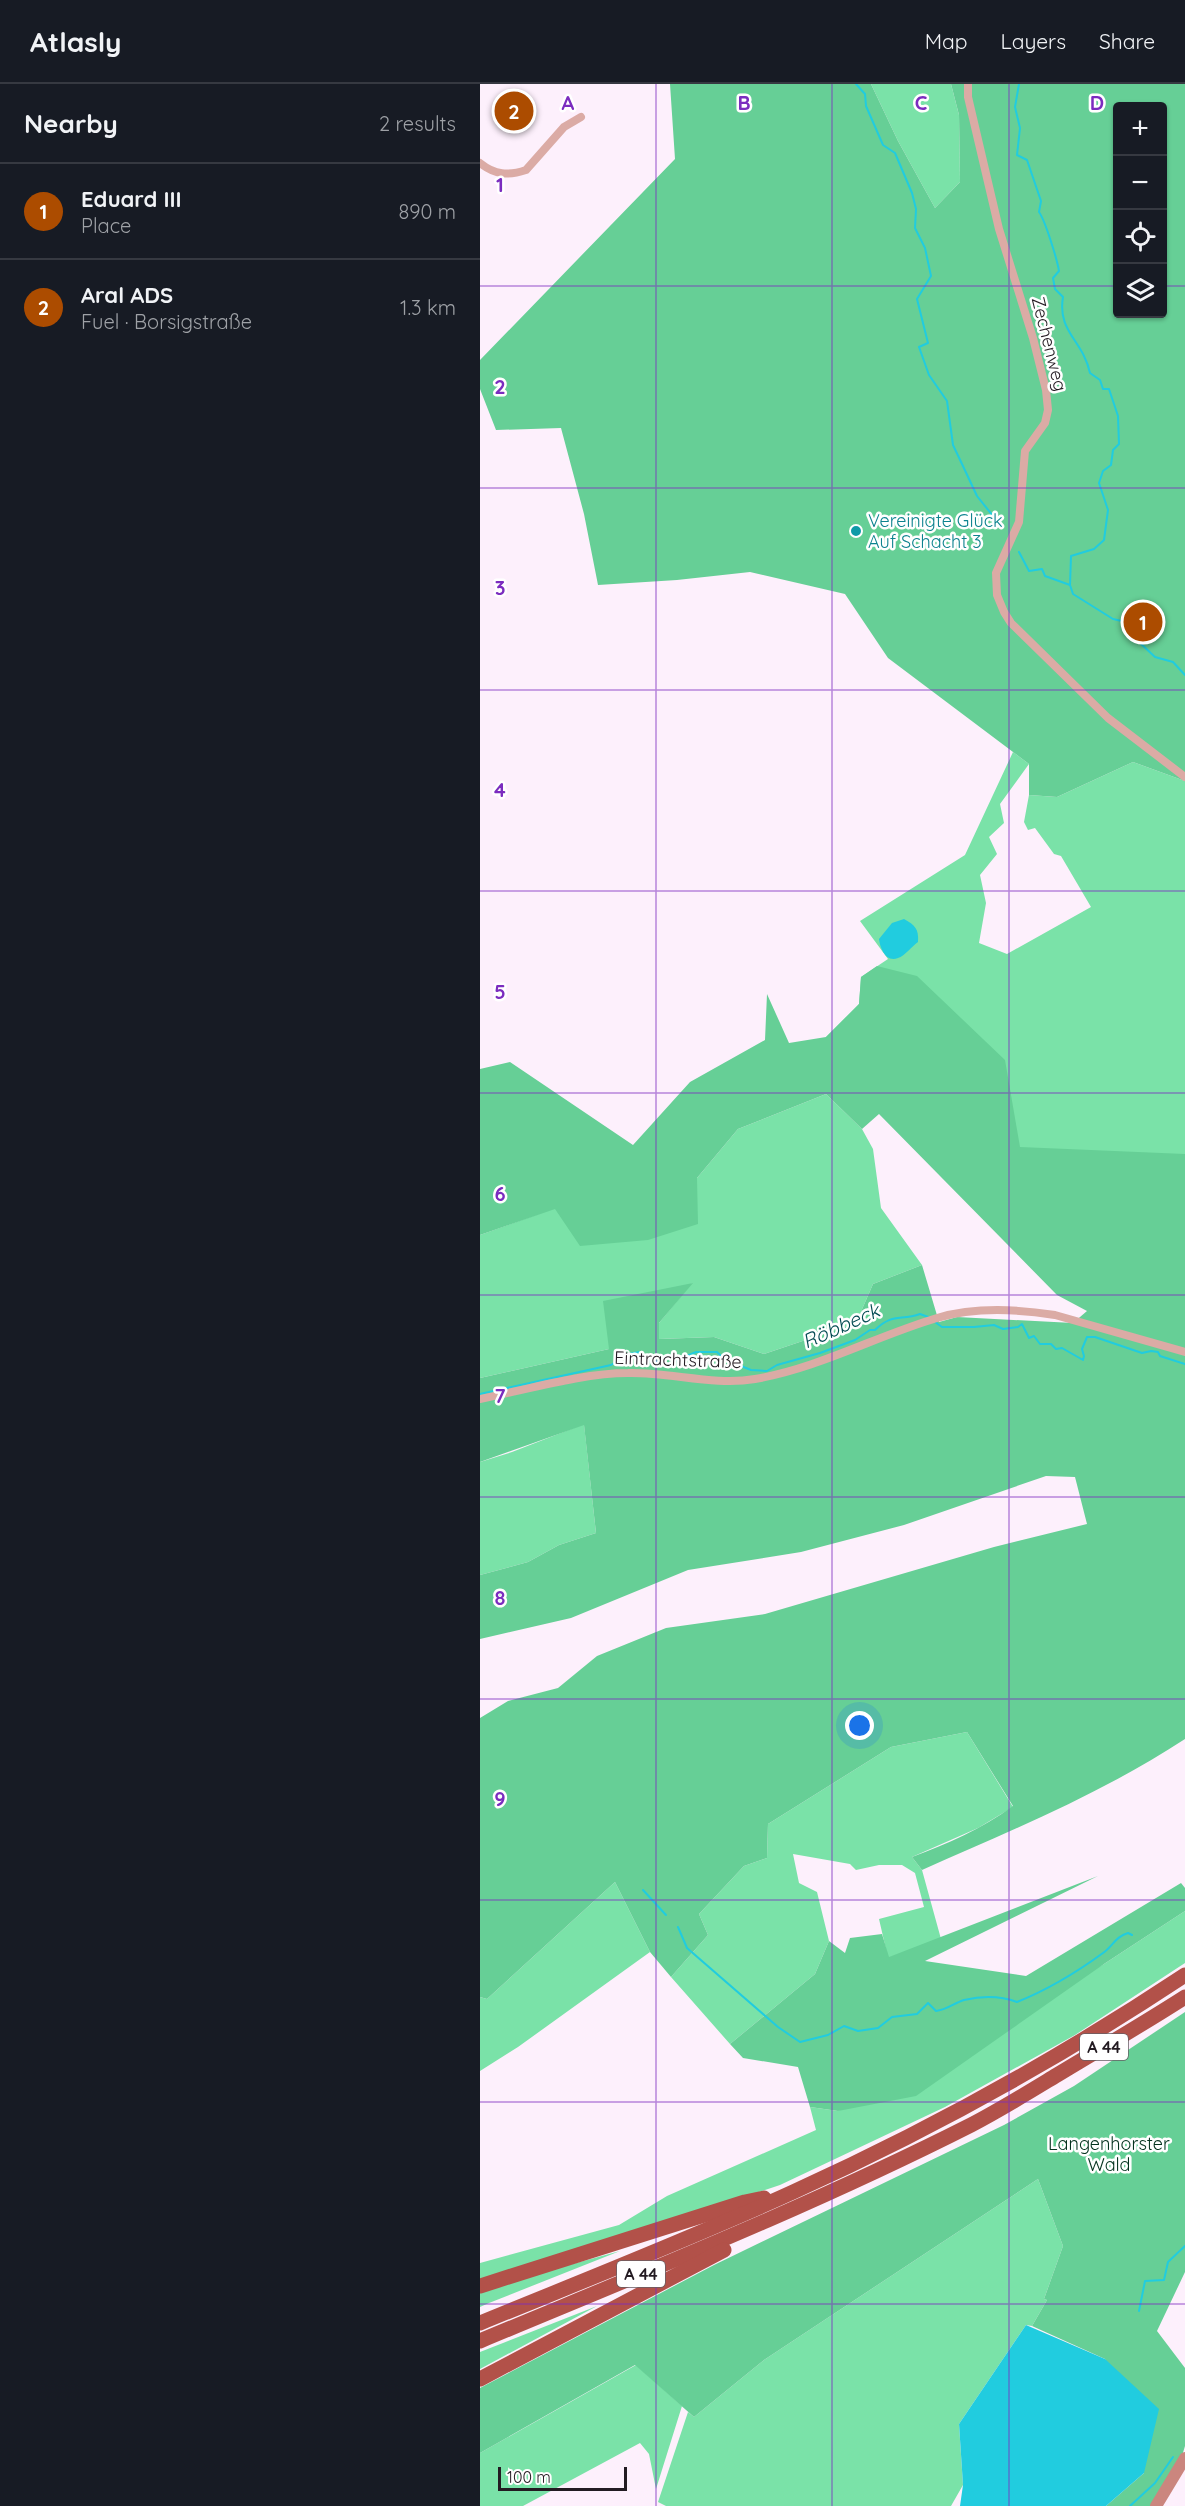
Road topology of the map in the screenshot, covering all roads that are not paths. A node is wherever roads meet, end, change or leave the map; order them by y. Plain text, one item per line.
1 (968, 84) edge
2 (581, 117) dead end
3 (480, 163) edge
4 (1185, 777) edge
5 (1185, 1352) edge
6 (480, 1399) edge
7 (1185, 1975) edge
8 (1185, 1996) edge
9 (793, 2192) junction
10 (802, 2206) junction
11 (480, 2286) edge
12 (480, 2323) edge
13 (480, 2341) edge
14 (480, 2379) edge
15 (1185, 2458) edge
16 (1156, 2506) edge

1 - 4 street, Zechenweg
2 - 3 street
5 - 6 street, Eintrachtstraße
7 - 9 highway, A 44
8 - 10 highway, A 44
9 - 11 highway
9 - 12 highway, A 44
10 - 13 highway, A 44
10 - 14 highway
15 - 16 street

